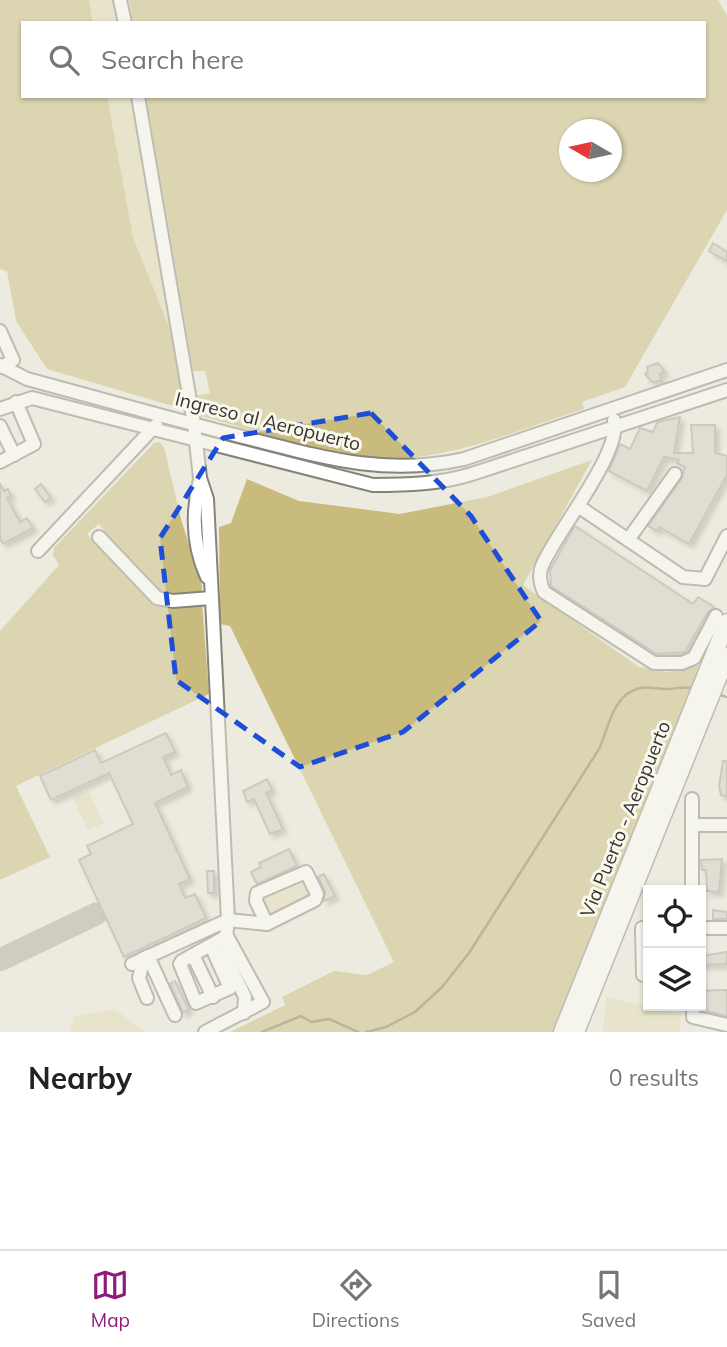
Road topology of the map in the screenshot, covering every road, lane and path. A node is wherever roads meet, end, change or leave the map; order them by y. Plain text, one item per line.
1 (120, 0) edge
2 (125, 21) edge
3 (138, 98) edge
4 (0, 331) edge
5 (1, 366) edge
6 (727, 370) edge
7 (727, 390) edge
8 (19, 401) junction
9 (0, 410) edge
10 (612, 410) junction
11 (160, 414) junction
12 (194, 424) junction
13 (0, 426) edge
14 (616, 426) junction
15 (155, 430) junction
16 (197, 442) junction
17 (14, 456) junction
18 (0, 462) edge
19 (675, 474) dead end
20 (578, 506) junction
21 (727, 536) edge
22 (99, 537) dead end
23 (628, 540) junction
24 (38, 551) dead end
25 (211, 598) junction
26 (722, 619) edge
27 (719, 663) edge
28 (694, 720) junction
29 (692, 799) dead end
30 (692, 825) junction
31 (727, 825) edge
32 (692, 885) edge
33 (228, 920) junction
34 (267, 924) junction
35 (643, 928) edge
36 (706, 928) edge
37 (727, 928) edge
38 (227, 936) junction
39 (211, 946) junction
40 (193, 955) junction
41 (141, 960) junction
42 (643, 975) dead end
43 (214, 997) junction
44 (147, 998) dead end
45 (693, 1011) edge
46 (175, 1015) dead end
47 (727, 1025) edge
48 (205, 1032) edge
49 (562, 1032) edge
50 (576, 1032) edge

1 - 2 street
3 - 12 street
4 - 5 street
5 - 11 street, Ingreso al Aeropuerto
6 - 10 street, Ingreso al Aeropuerto
7 - 14 street, Ingreso al Aeropuerto
8 - 9 street
8 - 15 street, Ingreso al Aeropuerto
8 - 17 street
10 - 12 street, Ingreso al Aeropuerto
10 - 14 street
11 - 12 street, Ingreso al Aeropuerto
11 - 15 street
12 - 16 street
13 - 17 street
14 - 16 street, Ingreso al Aeropuerto
14 - 20 street
15 - 16 street, Ingreso al Aeropuerto
15 - 24 street
16 - 25 street
17 - 18 street
19 - 23 street
20 - 23 street
20 - 26 street
21 - 23 street
22 - 25 street
25 - 33 street
26 - 27 main road, Via Puerto - Aeropuerto
27 - 28 main road, Via Puerto - Aeropuerto
28 - 49 main road, Via Puerto - Aeropuerto
28 - 50 main road, Via Puerto - Aeropuerto
29 - 30 street
30 - 31 street
30 - 32 street
33 - 34 street
33 - 38 street
33 - 41 street
34 - 34 street
35 - 42 street
36 - 37 street
38 - 39 street
38 - 48 street
39 - 40 street
39 - 43 street
40 - 43 street
40 - 43 street
41 - 44 street
41 - 46 street
45 - 47 street

